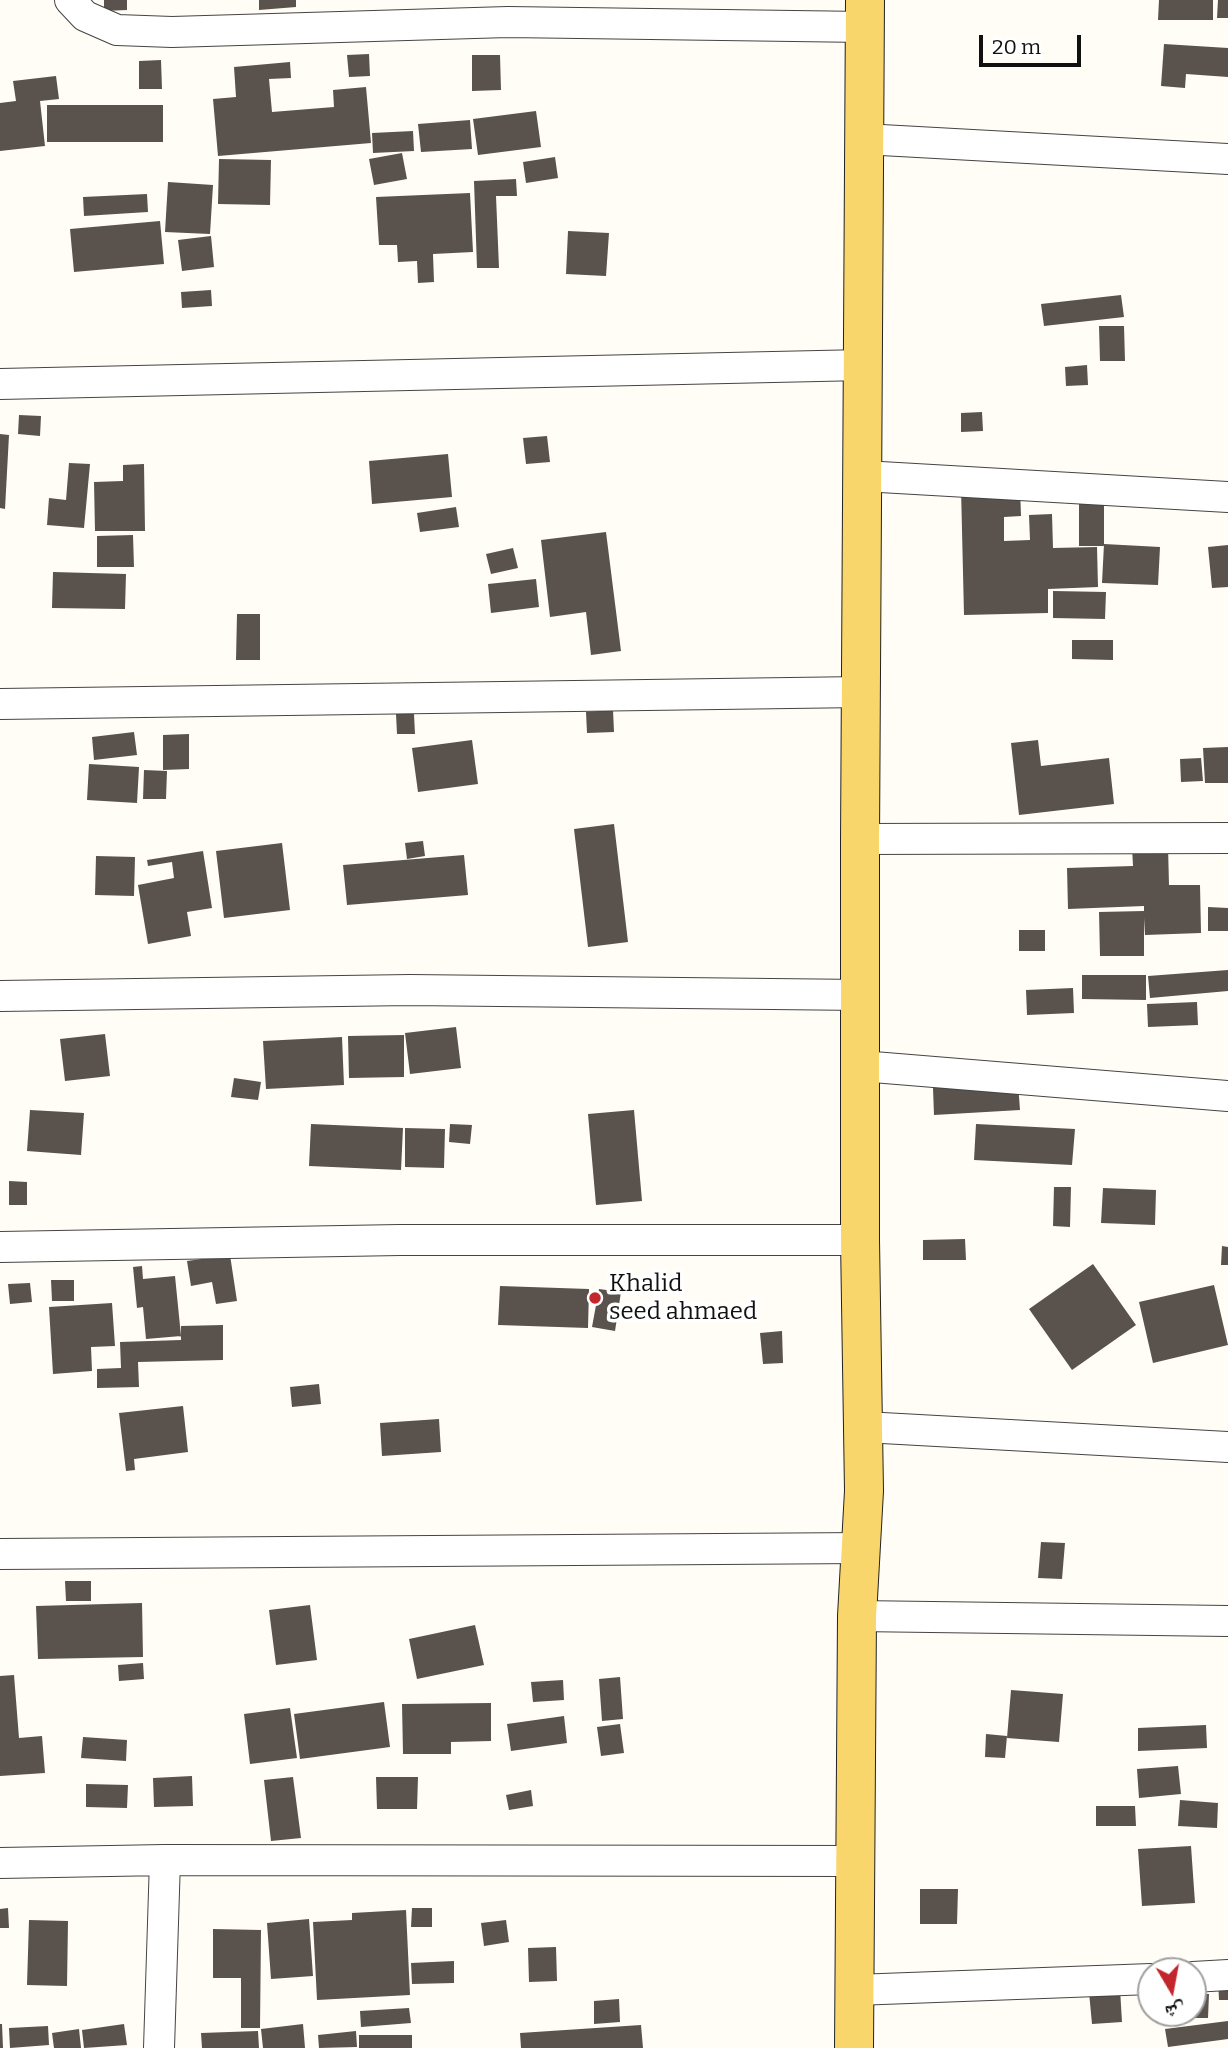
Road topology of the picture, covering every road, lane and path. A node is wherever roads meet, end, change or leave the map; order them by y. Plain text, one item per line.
1 (70, 0) edge
2 (508, 11) edge
3 (865, 13) edge
4 (863, 139) junction
5 (1228, 159) edge
6 (864, 365) junction
7 (0, 384) edge
8 (863, 476) junction
9 (1228, 497) edge
10 (862, 692) junction
11 (0, 704) edge
12 (1228, 838) edge
13 (860, 839) junction
14 (862, 995) junction
15 (0, 996) edge
16 (861, 1066) junction
17 (1228, 1096) edge
18 (860, 1240) junction
19 (0, 1247) edge
20 (864, 1427) junction
21 (1228, 1447) edge
22 (863, 1548) junction
23 (0, 1554) edge
24 (858, 1616) junction
25 (1228, 1621) edge
26 (165, 1860) junction
27 (855, 1861) junction
28 (0, 1863) edge
29 (1228, 1975) edge
30 (1207, 1976) edge
31 (1137, 1980) edge
32 (855, 1990) junction
33 (159, 2048) edge
34 (855, 2048) edge

1 - 2 street
2 - 3 street
3 - 4 main road
4 - 5 street
4 - 6 main road
6 - 7 street
6 - 8 main road
8 - 9 street
8 - 10 main road
10 - 11 street
10 - 13 main road
12 - 13 street
13 - 14 main road
14 - 15 street
14 - 16 main road
16 - 17 street
16 - 18 main road
18 - 19 street
18 - 20 main road
20 - 21 street
20 - 22 main road
22 - 23 street
22 - 24 main road
24 - 25 street
24 - 27 main road
26 - 27 street
26 - 28 street
26 - 33 street
27 - 32 main road
29 - 30 street
31 - 32 street
32 - 34 main road

